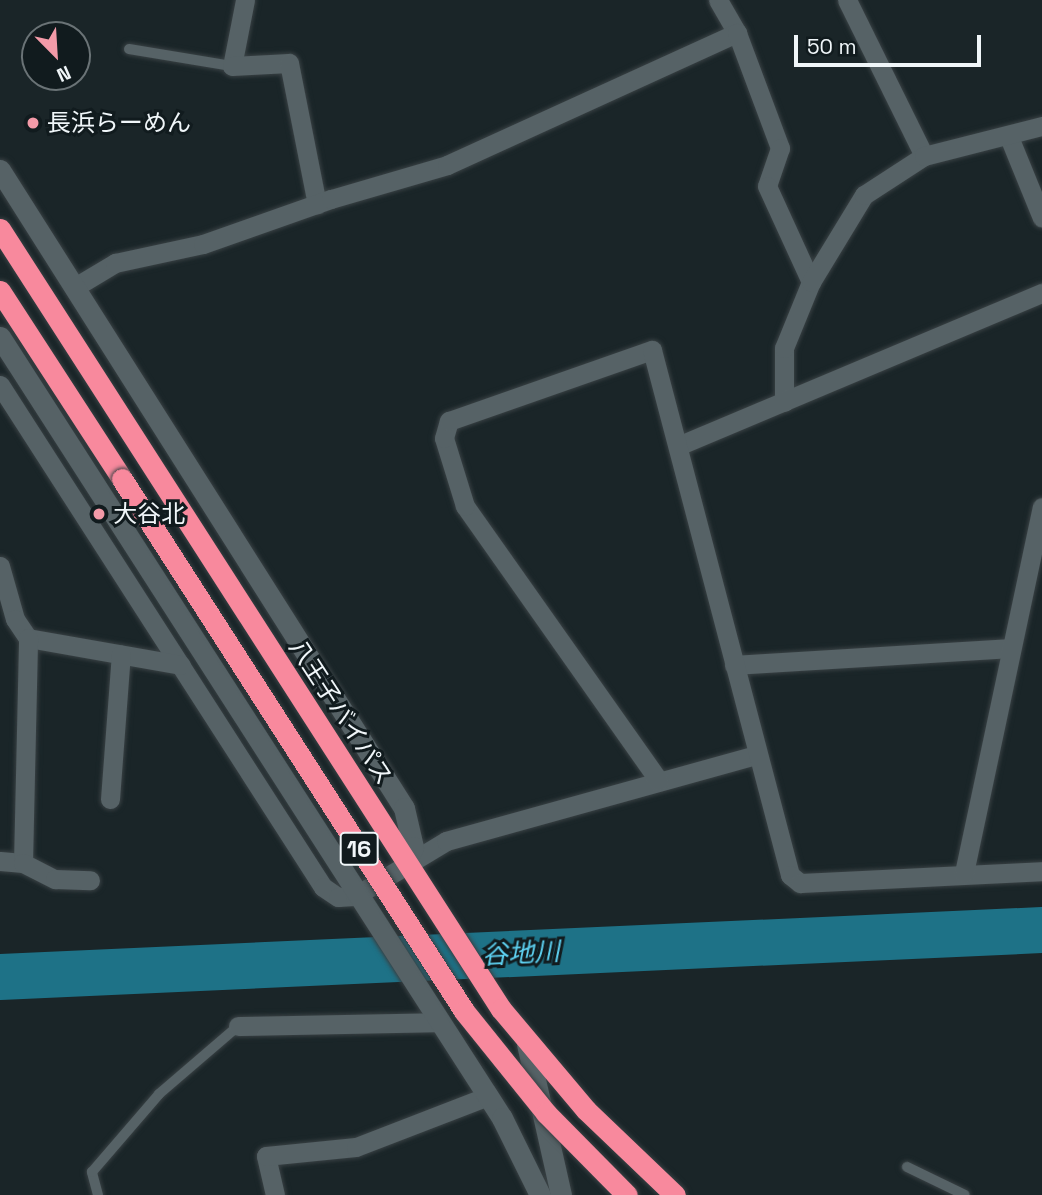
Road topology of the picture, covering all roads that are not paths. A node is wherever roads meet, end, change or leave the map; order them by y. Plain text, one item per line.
1 (245, 0) edge
2 (718, 0) edge
3 (847, 0) edge
4 (737, 33) junction
5 (129, 49) dead end
6 (232, 66) junction
7 (1042, 126) edge
8 (1009, 137) junction
9 (925, 156) junction
10 (0, 170) edge
11 (317, 204) junction
12 (1042, 218) edge
13 (0, 229) edge
14 (811, 282) junction
15 (75, 288) junction
16 (0, 291) edge
17 (1042, 293) edge
18 (1, 341) edge
19 (2, 392) edge
20 (784, 402) junction
21 (680, 445) junction
22 (1042, 507) edge
23 (0, 566) edge
24 (28, 639) junction
25 (1010, 648) junction
26 (121, 654) junction
27 (181, 665) junction
28 (734, 665) junction
29 (756, 755) junction
30 (659, 781) junction
31 (110, 799) dead end
32 (0, 861) edge
33 (407, 861) junction
34 (23, 863) junction
35 (1042, 871) edge
36 (964, 873) junction
37 (90, 880) dead end
38 (355, 896) junction
39 (436, 1018) junction
40 (238, 1026) joint
41 (527, 1044) junction
42 (488, 1096) junction
43 (906, 1167) dead end
44 (98, 1195) edge
45 (275, 1195) edge
46 (540, 1195) edge
47 (561, 1195) edge
48 (628, 1195) edge
49 (675, 1195) edge
50 (965, 1195) edge

1 - 6 street
2 - 4 street
3 - 9 street
4 - 11 street
4 - 14 street
5 - 6 lane
6 - 11 street
7 - 8 street
8 - 9 street
8 - 12 street
9 - 14 street
10 - 15 street
11 - 15 street
13 - 33 highway, 八王子バイパス / 16
14 - 20 street
15 - 33 street
16 - 48 highway, 16, bridge
17 - 20 street
18 - 38 street
19 - 27 street
20 - 21 street
21 - 28 street
21 - 30 street
22 - 25 street
23 - 24 street
24 - 26 street
24 - 34 street
25 - 28 street
25 - 36 street
26 - 27 street
26 - 31 street
27 - 38 street
28 - 29 street
29 - 30 street
29 - 36 street
30 - 33 street
32 - 34 street
33 - 38 street
33 - 41 highway, 八王子バイパス / 16
34 - 37 street
35 - 36 street
38 - 39 street
39 - 40 street
39 - 42 street
40 - 44 lane
41 - 47 street
41 - 49 highway, 八王子バイパス / 16
42 - 45 street
42 - 46 street
43 - 50 lane

